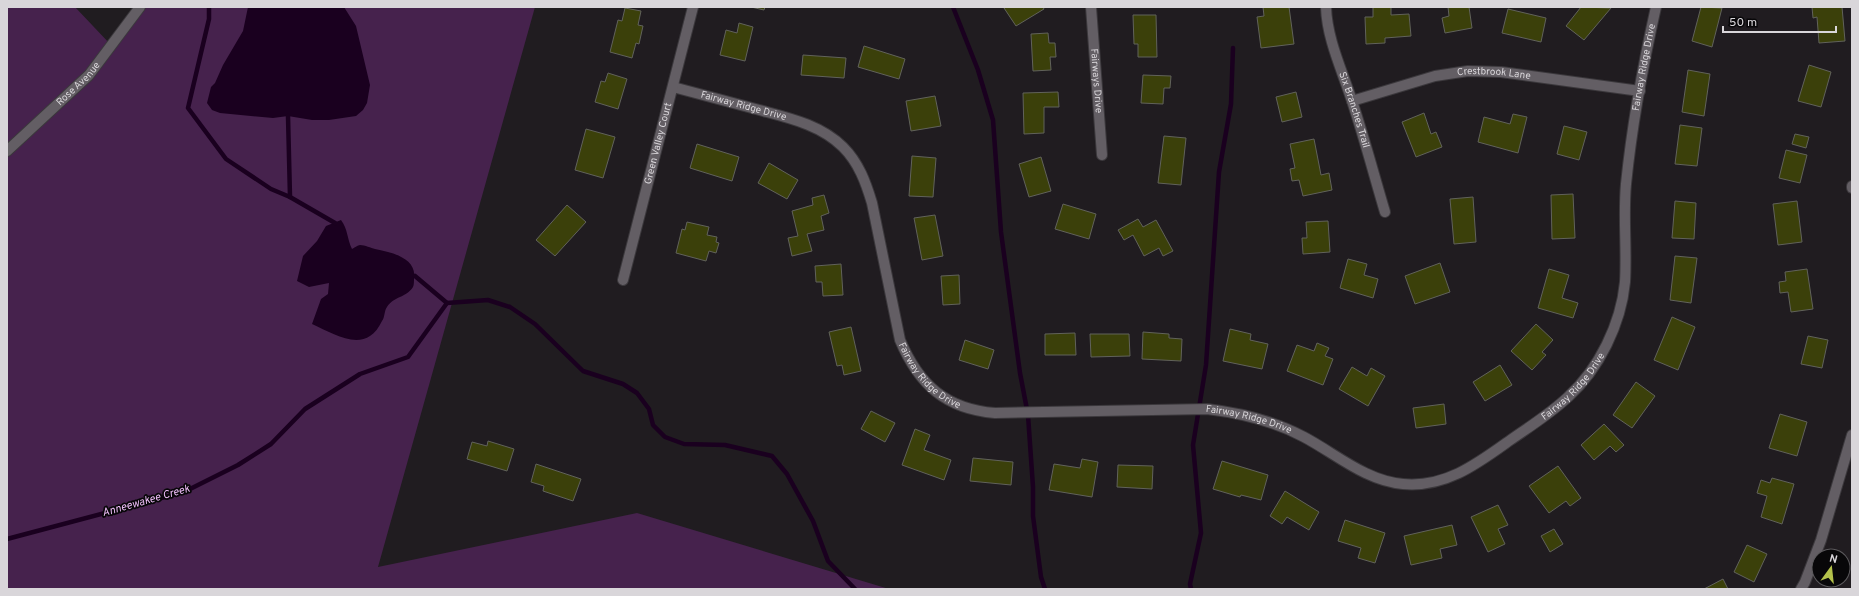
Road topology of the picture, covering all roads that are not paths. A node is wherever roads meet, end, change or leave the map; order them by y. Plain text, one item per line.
1 (140, 7) edge
2 (693, 7) edge
3 (1091, 7) edge
4 (1326, 7) edge
5 (1656, 7) edge
6 (673, 87) junction
7 (1640, 91) junction
8 (1352, 101) junction
9 (7, 151) edge
10 (1102, 155) dead end
11 (1385, 212) dead end
12 (623, 280) dead end
13 (1852, 435) edge
14 (1801, 589) edge

1 - 9 street, Rose Avenue
2 - 6 street, Green Valley Court
3 - 10 street, Fairways Drive
4 - 8 street, Six Branches Trail
5 - 7 street, Fairway Ridge Drive
6 - 7 street, Fairway Ridge Drive
6 - 12 street, Green Valley Court
7 - 8 street, Crestbrook Lane
8 - 11 street, Six Branches Trail
13 - 14 street

